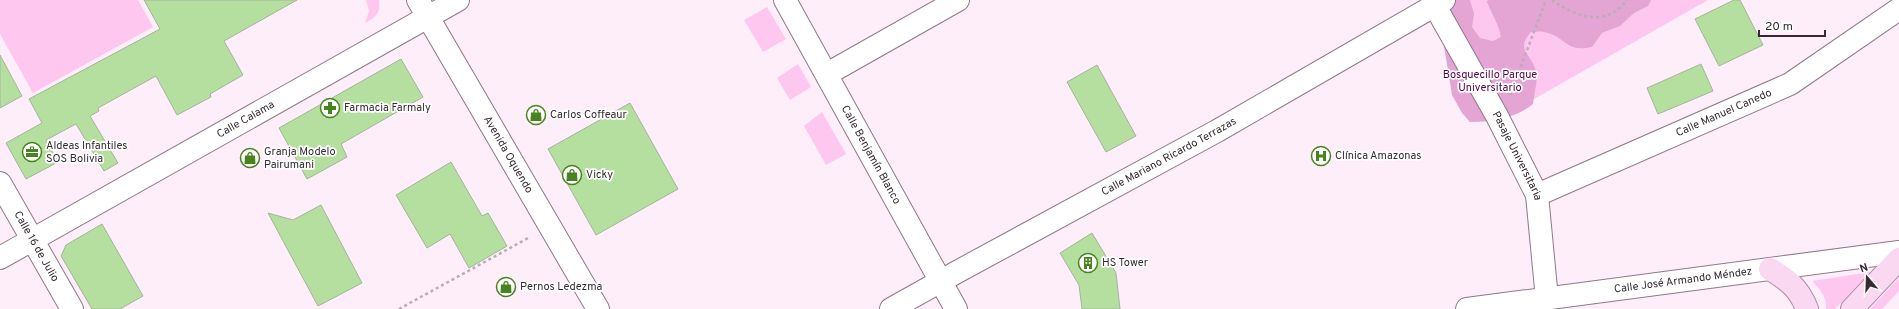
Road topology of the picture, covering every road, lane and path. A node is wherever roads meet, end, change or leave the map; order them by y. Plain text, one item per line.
1 (458, 0) edge
2 (786, 0) edge
3 (958, 0) edge
4 (1546, 0) edge
5 (1552, 0) edge
6 (1627, 0) edge
7 (1440, 3) edge
8 (423, 8) edge
9 (1899, 8) edge
10 (827, 74) junction
11 (1509, 98) dead end
12 (0, 183) edge
13 (1537, 195) junction
14 (550, 226) junction
15 (33, 240) junction
16 (1899, 252) edge
17 (0, 258) edge
18 (1899, 259) edge
19 (1770, 269) junction
20 (941, 281) junction
21 (1547, 299) junction
22 (72, 309) edge
23 (399, 309) edge
24 (598, 309) edge
25 (891, 309) edge
26 (956, 309) edge
27 (1467, 309) edge
28 (1807, 309) edge
29 (1852, 309) edge

1 - 8 street, Calle Calama
2 - 10 street, Calle Benjamín Blanco
3 - 10 street
4 - 11 path
5 - 6 path
7 - 13 street, Pasaje Universitaria
7 - 20 street, Calle Mariano Ricardo Terrazas
8 - 14 street, Avenida Oquendo
8 - 15 street, Calle Calama
9 - 13 street, Calle Manuel Canedo
10 - 20 street, Calle Benjamín Blanco
12 - 15 street, Calle 16 de Julio
13 - 21 street, Pasaje Universitaria
14 - 23 path
14 - 24 street, Avenida Oquendo
15 - 17 street, Calle Calama
15 - 22 street, Calle 16 de Julio
16 - 19 street, Calle José Armando Méndez
18 - 29 main road
19 - 21 street, Calle José Armando Méndez
19 - 28 main road
20 - 25 street, Calle Mariano Ricardo Terrazas
20 - 26 street, Calle Benjamín Blanco
21 - 27 street, Calle José Armando Méndez

